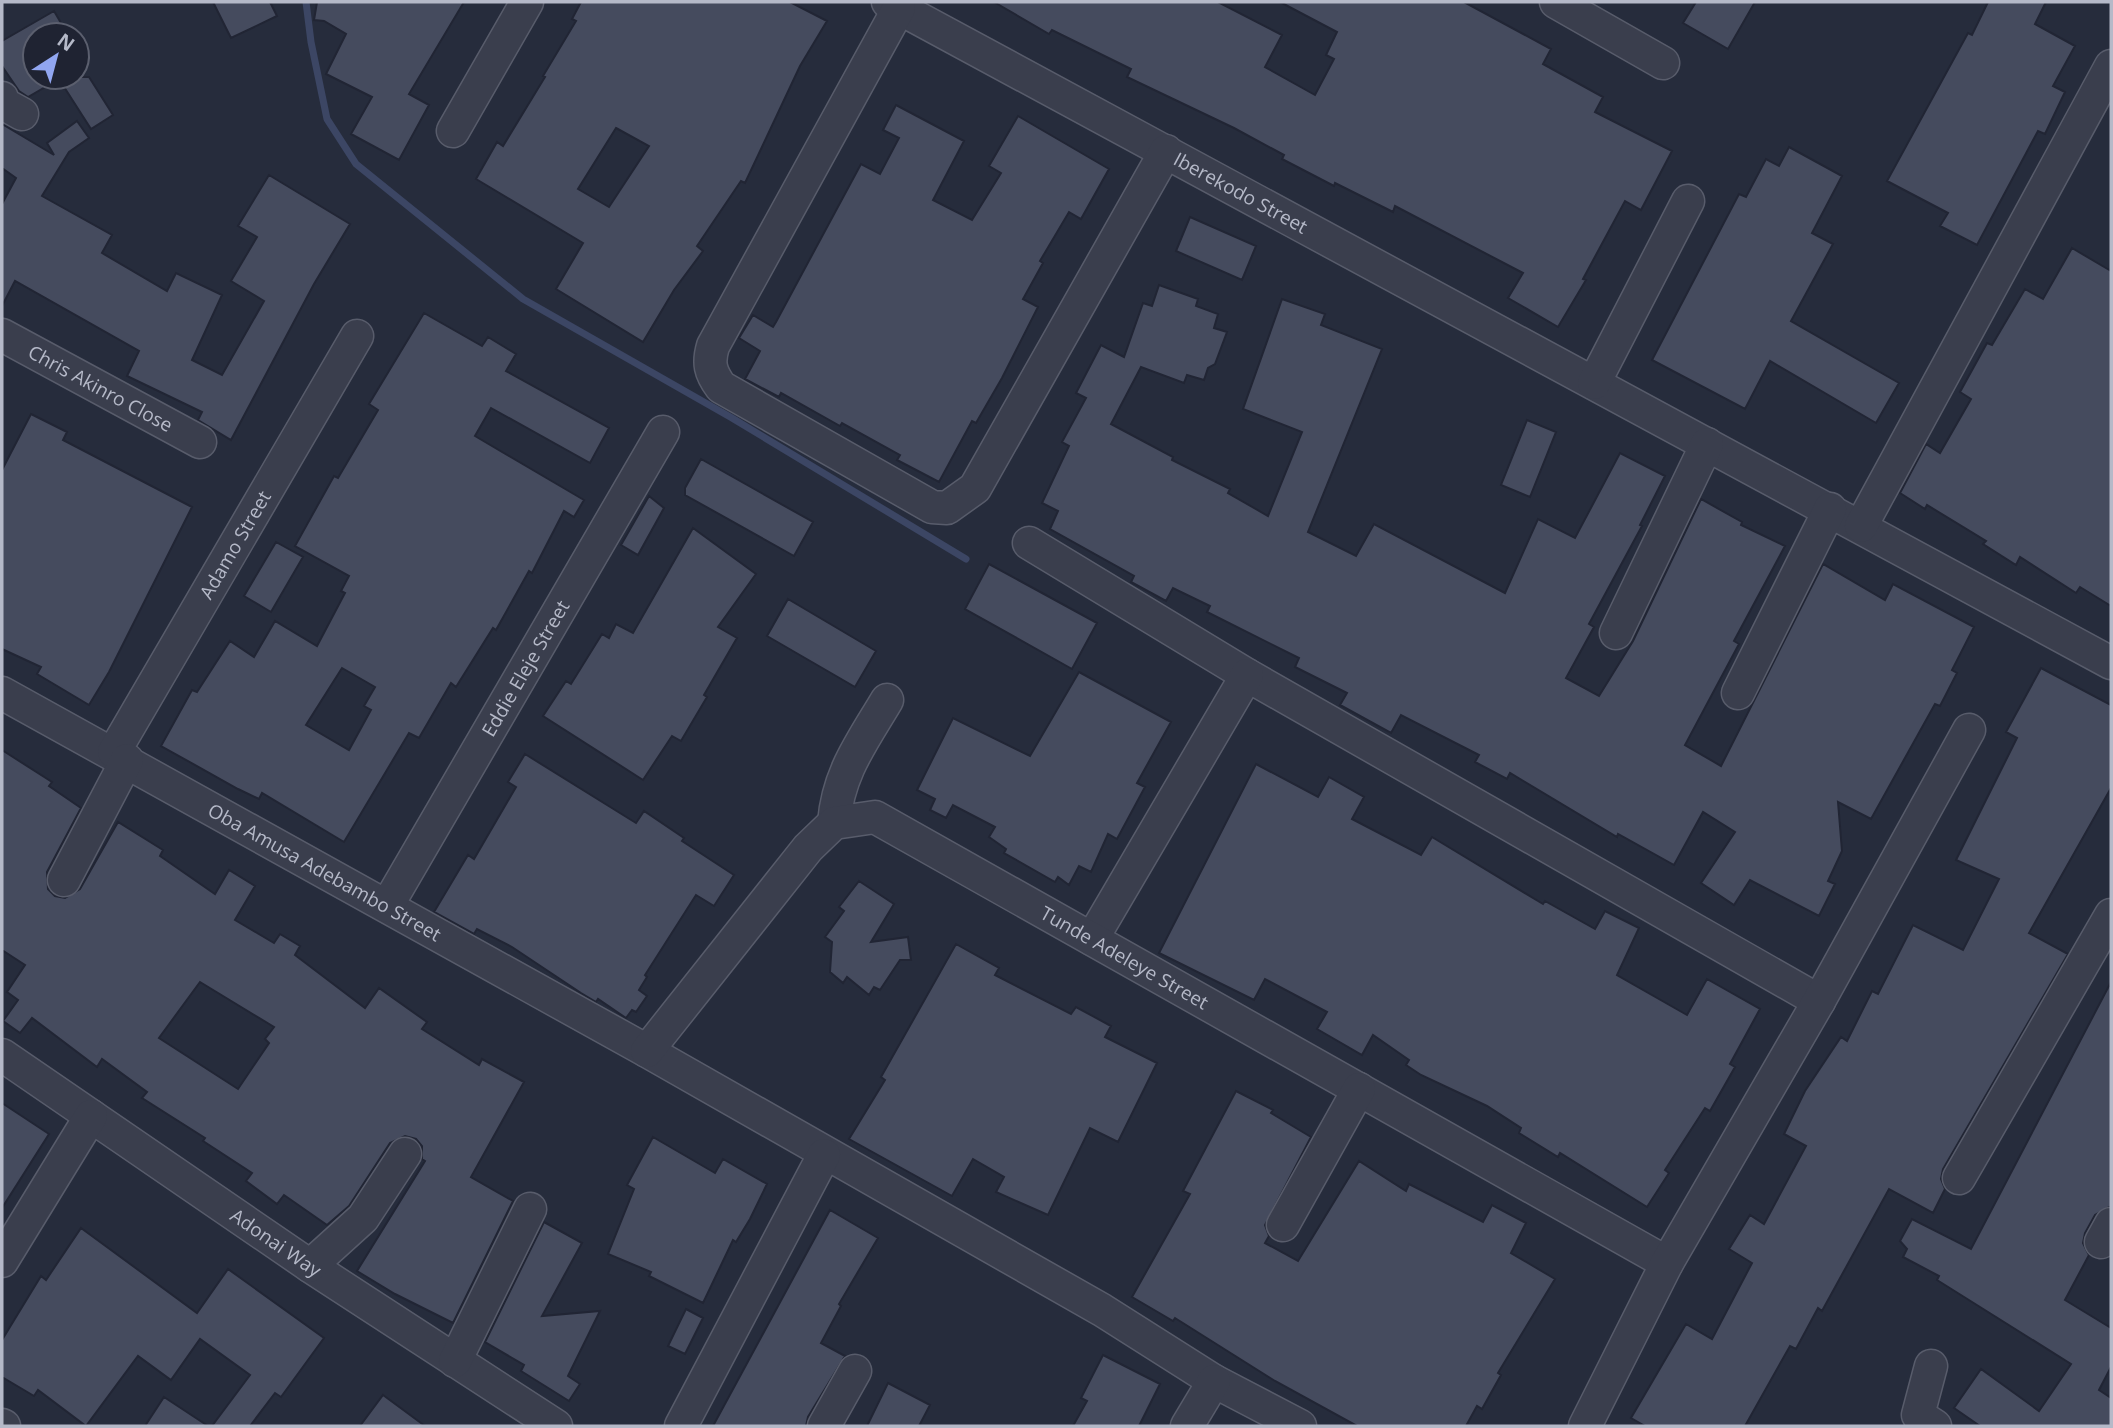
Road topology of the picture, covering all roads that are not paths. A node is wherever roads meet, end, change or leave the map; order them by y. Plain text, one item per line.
1 (527, 2) edge
2 (1556, 2) edge
3 (893, 5) edge
4 (1663, 63) dead end
5 (2111, 66) edge
6 (453, 131) dead end
7 (1166, 151) junction
8 (1688, 201) dead end
9 (2, 335) edge
10 (357, 336) dead end
11 (1594, 383) junction
12 (663, 432) dead end
13 (200, 442) dead end
14 (1707, 444) junction
15 (1830, 509) junction
16 (1861, 526) junction
17 (1029, 543) dead end
18 (1616, 634) dead end
19 (2111, 663) edge
20 (1247, 675) junction
21 (2, 693) edge
22 (1738, 693) dead end
23 (887, 700) dead end
24 (1969, 730) dead end
25 (120, 756) junction
26 (834, 823) junction
27 (64, 880) dead end
28 (387, 906) junction
29 (2111, 915) edge
30 (1092, 939) junction
31 (1819, 1001) junction
32 (647, 1051) junction
33 (2, 1055) edge
34 (1359, 1089) junction
35 (91, 1116) junction
36 (405, 1154) dead end
37 (824, 1155) junction
38 (1959, 1178) dead end
39 (530, 1209) dead end
40 (1283, 1224) dead end
41 (2, 1261) edge
42 (1667, 1263) junction
43 (310, 1266) junction
44 (455, 1361) junction
45 (1931, 1366) dead end
46 (855, 1371) dead end
47 (1214, 1381) junction
48 (684, 1425) edge
49 (556, 1426) edge
50 (824, 1426) edge
51 (1187, 1426) edge
52 (1300, 1426) edge
53 (1585, 1426) edge
54 (1934, 1426) edge

1 - 6 street
2 - 4 street
3 - 7 street, Iberekodo Street
3 - 7 street
5 - 16 street
7 - 11 street, Iberekodo Street
8 - 11 street
9 - 13 street, Chris Akinro Close
10 - 25 street, Adamo Street
11 - 14 street, Iberekodo Street
12 - 28 street, Eddie Eleje Street
14 - 15 street, Iberekodo Street
14 - 18 street
15 - 16 street, Iberekodo Street
15 - 22 street
16 - 19 street, Iberekodo Street
17 - 20 street
20 - 30 street
20 - 31 street
21 - 25 street, Oba Amusa Adebambo Street
23 - 26 street
24 - 31 street
25 - 27 street, Adamo Street
25 - 28 street, Oba Amusa Adebambo Street
26 - 30 street, Tunde Adeleye Street
26 - 32 street
28 - 32 street, Oba Amusa Adebambo Street
29 - 38 street
30 - 34 street, Tunde Adeleye Street
31 - 42 street
32 - 37 street, Oba Amusa Adebambo Street
33 - 35 street, Adonai Way
34 - 40 street
34 - 42 street, Tunde Adeleye Street
35 - 41 street
35 - 43 street, Adonai Way
36 - 43 street
37 - 47 street, Oba Amusa Adebambo Street
37 - 48 street
39 - 44 street
42 - 53 street
43 - 44 street, Adonai Way
44 - 49 street, Adonai Way
45 - 54 street
46 - 50 street
47 - 51 street
47 - 52 street, Oba Amusa Adebambo Street

